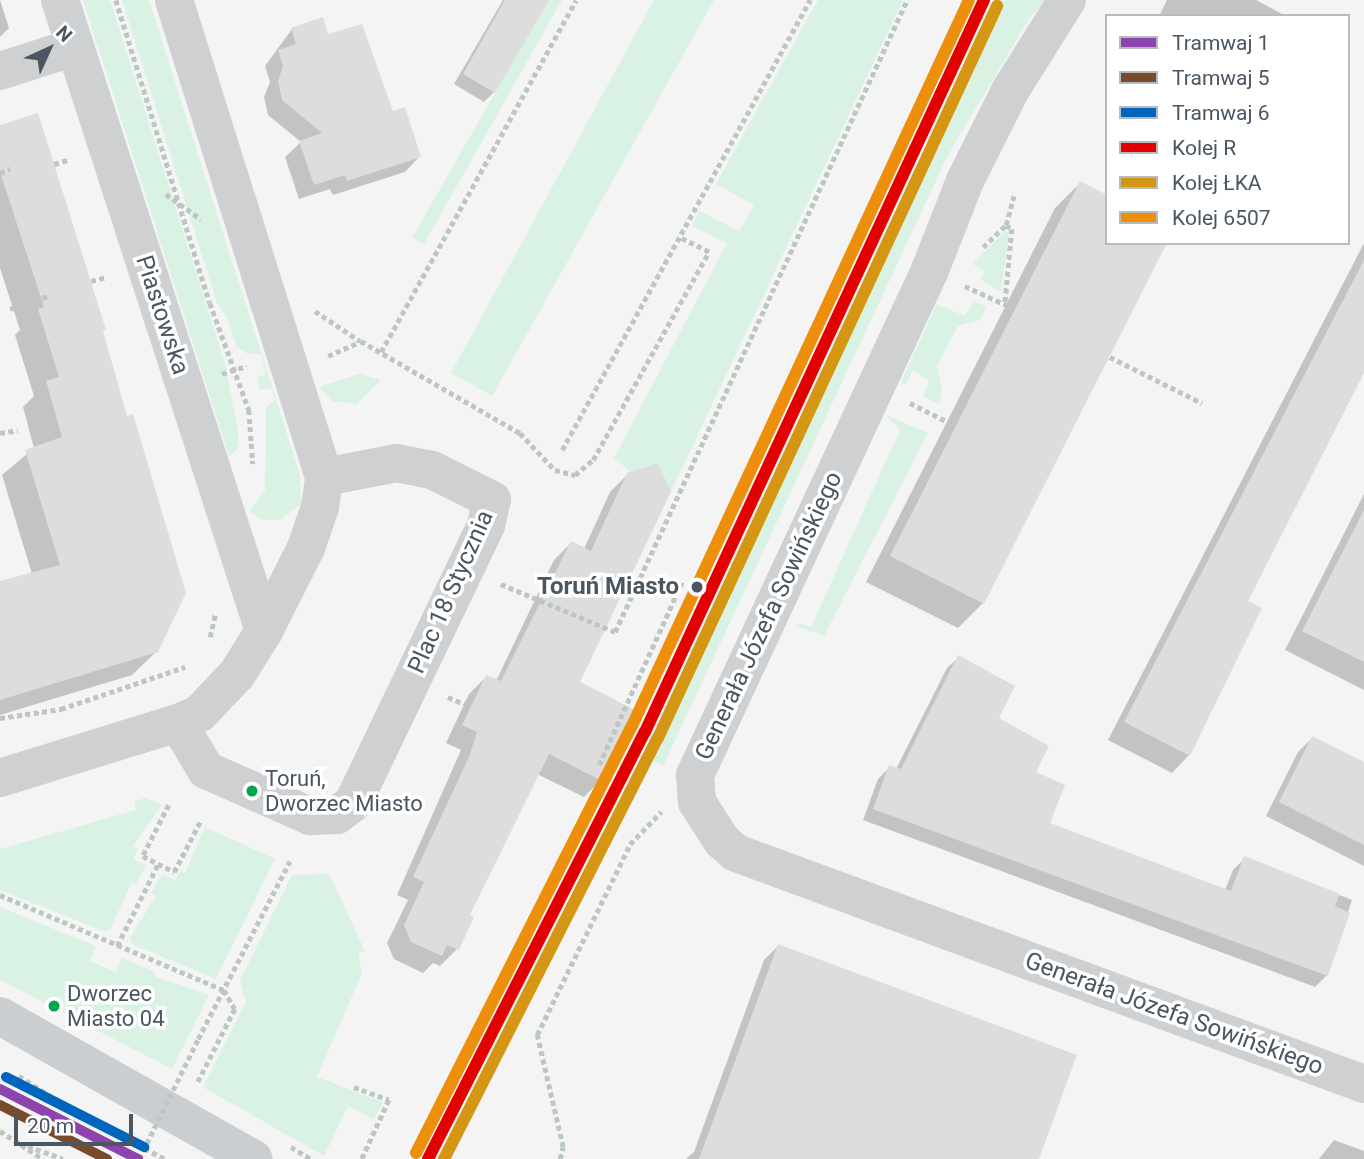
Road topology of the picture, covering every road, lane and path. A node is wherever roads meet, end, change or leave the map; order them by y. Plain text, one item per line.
1 (60, 0) edge
2 (116, 0) edge
3 (174, 0) edge
4 (576, 0) edge
5 (810, 0) edge
6 (907, 0) edge
7 (1067, 0) edge
8 (75, 47) junction
9 (0, 71) edge
10 (74, 158) dead end
11 (54, 164) dead end
12 (10, 169) dead end
13 (0, 173) edge
14 (163, 191) dead end
15 (1014, 196) dead end
16 (181, 207) junction
17 (1006, 225) junction
18 (678, 237) junction
19 (250, 248) junction
20 (978, 252) dead end
21 (930, 270) junction
22 (107, 277) dead end
23 (91, 281) dead end
24 (51, 295) dead end
25 (1005, 305) junction
26 (10, 309) dead end
27 (1015, 309) dead end
28 (381, 352) junction
29 (1110, 357) dead end
30 (319, 360) dead end
31 (875, 386) junction
32 (1202, 402) dead end
33 (956, 426) dead end
34 (18, 430) dead end
35 (0, 433) edge
36 (562, 450) dead end
37 (253, 472) dead end
38 (324, 477) junction
39 (682, 580) dead end
40 (501, 584) dead end
41 (216, 604) dead end
42 (264, 631) junction
43 (206, 646) dead end
44 (188, 666) dead end
45 (448, 697) dead end
46 (471, 707) dead end
47 (0, 718) edge
48 (178, 723) junction
49 (599, 765) dead end
50 (695, 775) junction
51 (0, 778) edge
52 (169, 805) dead end
53 (201, 820) dead end
54 (290, 861) dead end
55 (158, 864) junction
56 (0, 895) edge
57 (117, 946) junction
58 (224, 990) junction
59 (0, 1016) edge
60 (12, 1072) dead end
61 (202, 1074) dead end
62 (1364, 1084) edge
63 (354, 1087) dead end
64 (0, 1131) edge
65 (24, 1144) junction
66 (43, 1159) edge
67 (63, 1159) edge
68 (139, 1159) edge
69 (164, 1159) edge
70 (254, 1159) edge
71 (362, 1159) edge
72 (561, 1159) edge

1 - 8 street, Piastowska
2 - 16 path
3 - 19 street
4 - 28 path
5 - 18 path
6 - 40 path
7 - 21 street, Generała Józefa Sowińskiego
8 - 9 street
8 - 42 street, Piastowska
10 - 11 path
12 - 13 path
14 - 16 path
15 - 17 path
16 - 19 path
16 - 37 path
17 - 20 path
17 - 25 path
18 - 28 path
18 - 36 path
19 - 38 street
21 - 25 path
21 - 31 street, Generała Józefa Sowińskiego
22 - 23 path
24 - 26 path
25 - 27 path
28 - 30 path
29 - 32 path
31 - 33 path
31 - 50 street, Generała Józefa Sowińskiego
34 - 35 path
38 - 42 street
38 - 48 street, Plac 18 Stycznia
39 - 49 path
41 - 43 path
42 - 48 street
44 - 47 path
45 - 46 path
48 - 51 street
50 - 62 street, Generała Józefa Sowińskiego
50 - 72 path
52 - 55 path
53 - 55 path
54 - 58 path
55 - 57 path
56 - 57 path
57 - 58 path
58 - 61 path
58 - 68 path, bridge
59 - 70 main road
60 - 69 path
63 - 71 path
64 - 65 path
65 - 66 path
65 - 67 path

